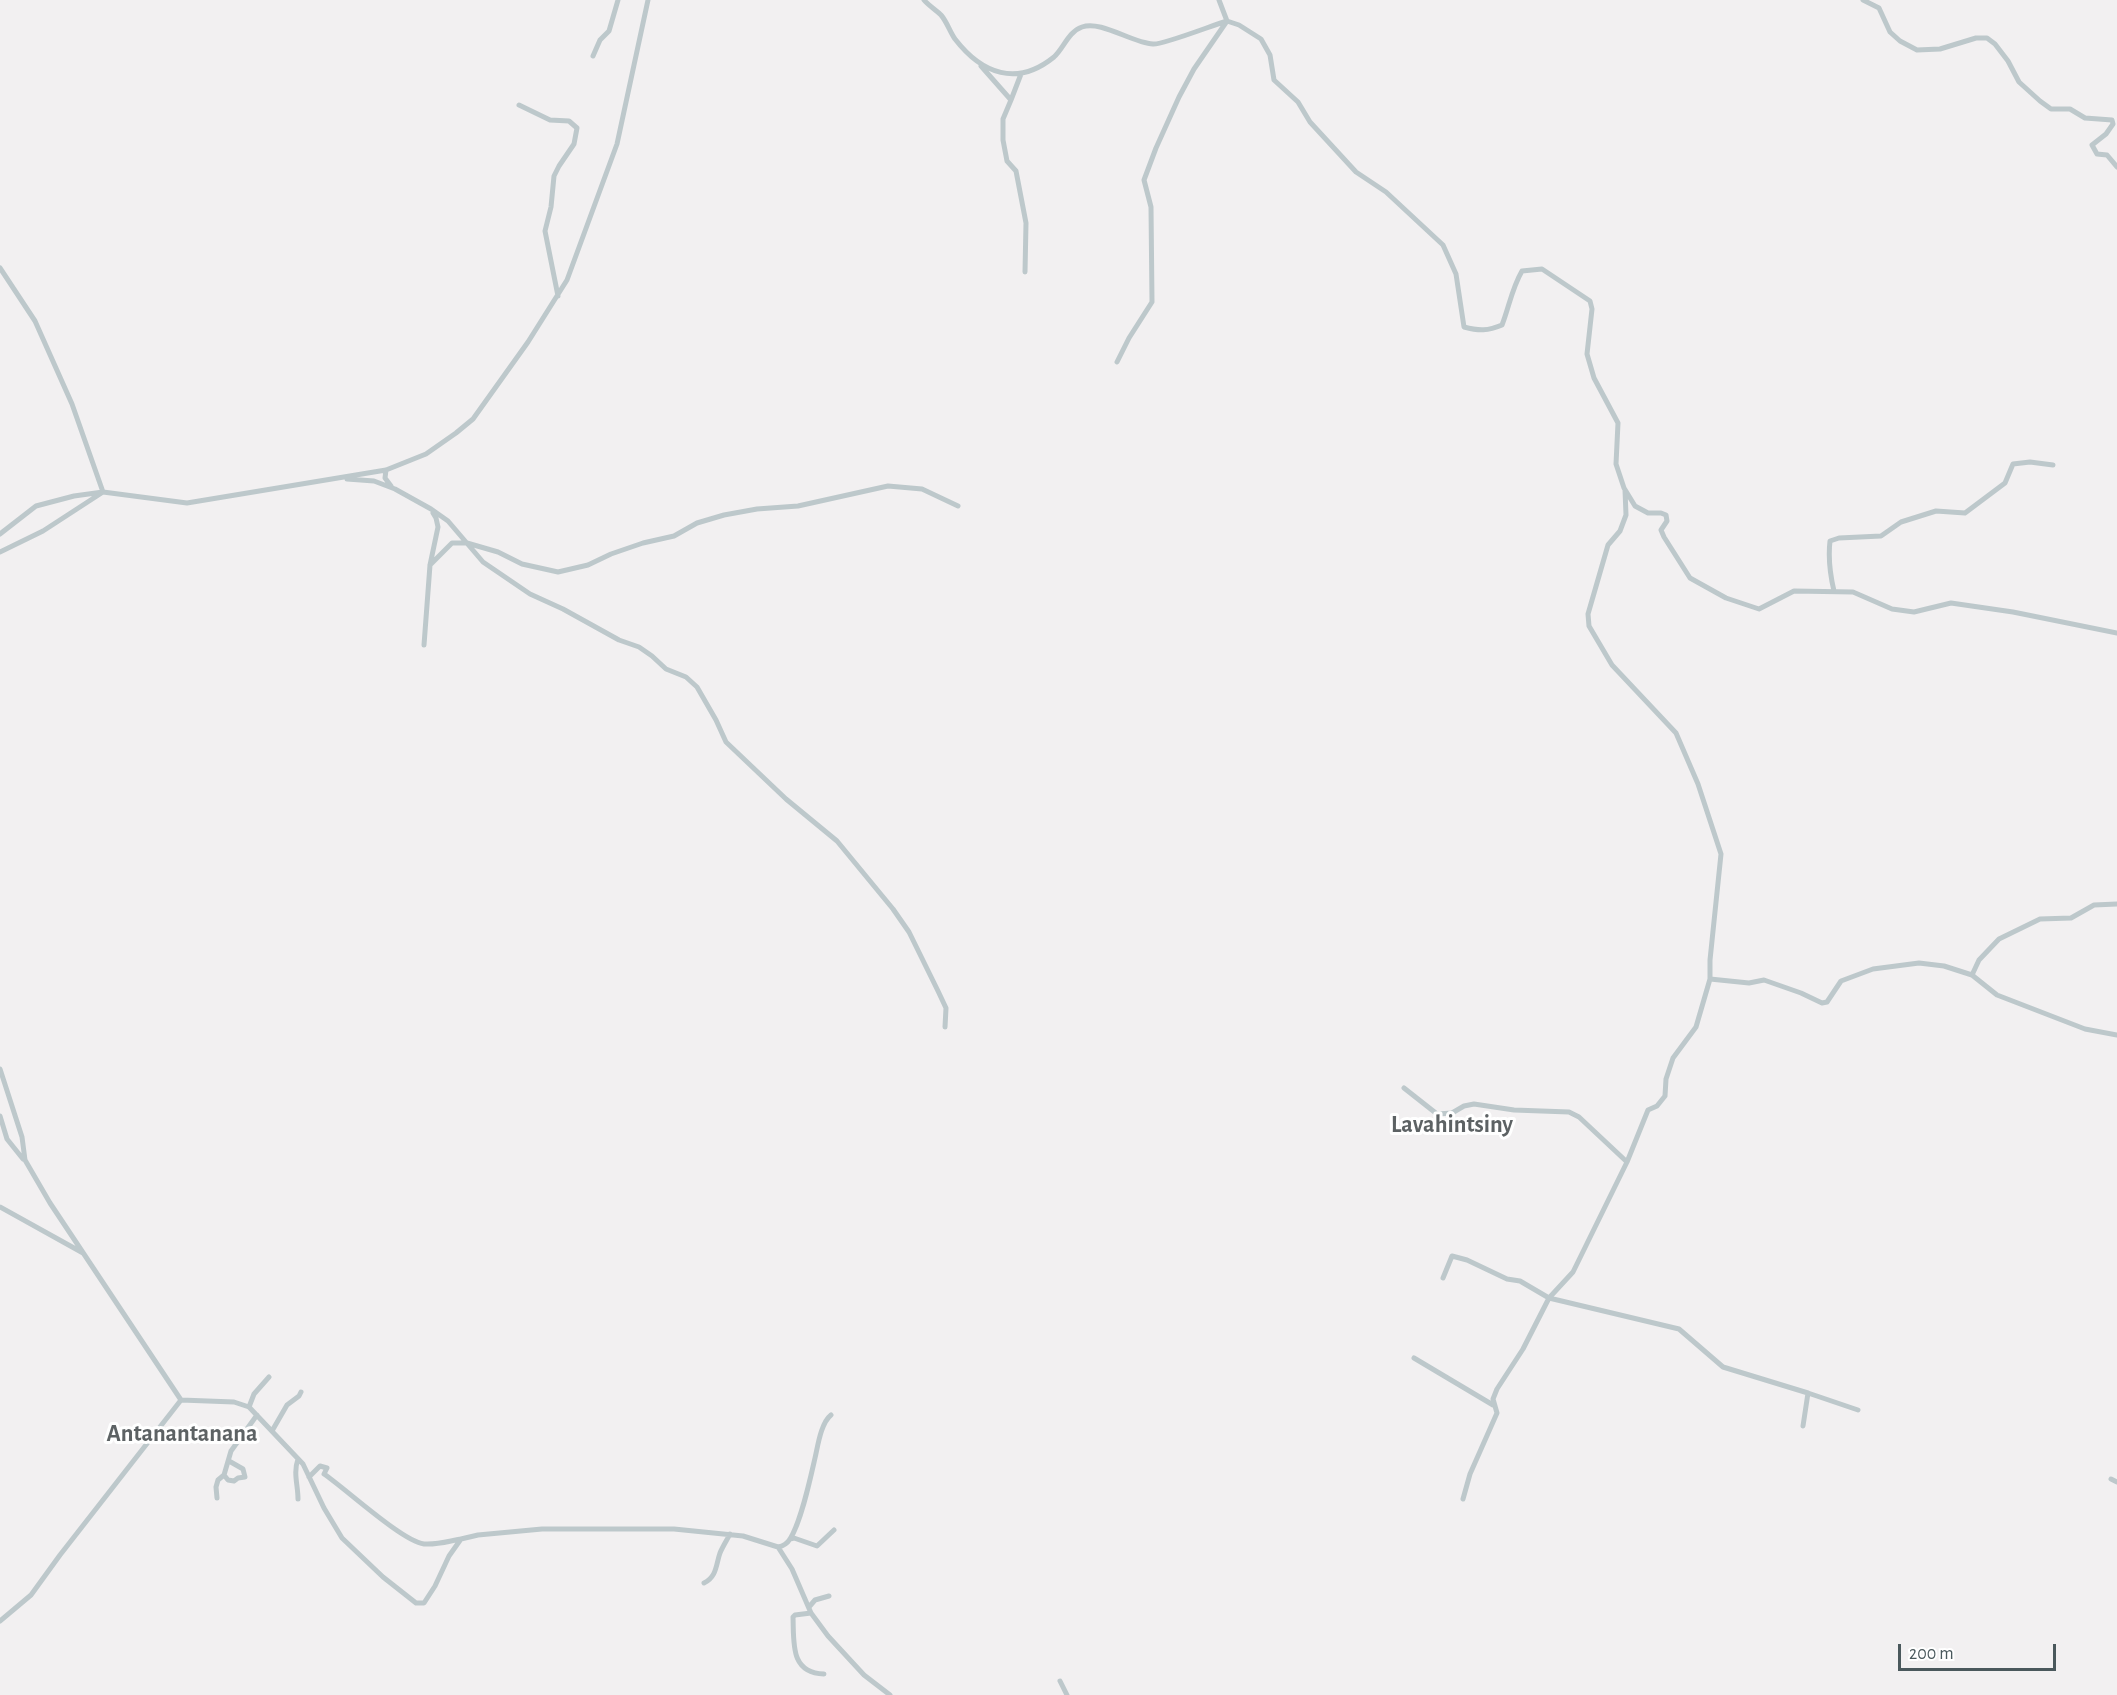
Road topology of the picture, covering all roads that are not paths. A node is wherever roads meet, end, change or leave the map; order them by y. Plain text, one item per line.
1 (618, 0) edge
2 (648, 0) edge
3 (924, 0) edge
4 (1219, 0) edge
5 (1863, 0) edge
6 (1227, 21) junction
7 (594, 56) dead end
8 (980, 64) junction
9 (1021, 74) junction
10 (1011, 100) junction
11 (519, 105) dead end
12 (2117, 167) edge
13 (0, 268) edge
14 (1024, 272) dead end
15 (558, 296) junction
16 (1118, 362) dead end
17 (2053, 465) dead end
18 (386, 470) junction
19 (339, 478) junction
20 (1624, 488) junction
21 (395, 489) junction
22 (103, 492) junction
23 (958, 506) dead end
24 (431, 509) junction
25 (0, 534) edge
26 (467, 543) junction
27 (0, 552) edge
28 (430, 565) junction
29 (1834, 591) junction
30 (2117, 633) edge
31 (423, 645) dead end
32 (2117, 904) edge
33 (1972, 975) junction
34 (1710, 979) junction
35 (945, 1027) dead end
36 (2117, 1035) edge
37 (0, 1068) edge
38 (1404, 1088) dead end
39 (0, 1116) edge
40 (25, 1160) junction
41 (1627, 1162) junction
42 (0, 1207) edge
43 (85, 1254) junction
44 (1443, 1278) dead end
45 (1549, 1298) junction
46 (1414, 1358) dead end
47 (269, 1377) dead end
48 (301, 1392) dead end
49 (1808, 1393) junction
50 (181, 1400) junction
51 (1493, 1405) junction
52 (249, 1407) junction
53 (1858, 1410) dead end
54 (257, 1415) junction
55 (831, 1415) dead end
56 (1803, 1426) dead end
57 (272, 1431) junction
58 (298, 1459) junction
59 (229, 1461) junction
60 (224, 1475) junction
61 (309, 1477) junction
62 (217, 1498) dead end
63 (298, 1499) dead end
64 (1463, 1499) dead end
65 (834, 1530) dead end
66 (730, 1534) junction
67 (461, 1539) junction
68 (790, 1539) junction
69 (778, 1547) junction
70 (705, 1583) dead end
71 (830, 1596) dead end
72 (810, 1610) junction
73 (0, 1621) edge
74 (824, 1674) dead end
75 (1060, 1681) dead end
76 (890, 1695) edge
77 (1067, 1695) edge

1 - 7 street
2 - 15 street
3 - 8 street
4 - 6 street
5 - 12 street
6 - 9 street
6 - 16 street
6 - 20 street
8 - 9 street
8 - 10 street
9 - 10 street
10 - 14 street
11 - 15 street
13 - 22 street
15 - 18 street
17 - 29 street
18 - 19 street
18 - 21 street
19 - 21 street
19 - 22 street
20 - 29 street
20 - 34 street
21 - 24 street
22 - 25 street
22 - 27 street
23 - 26 street
24 - 26 street
24 - 28 street
26 - 28 street
26 - 35 street
28 - 31 street
29 - 30 street
32 - 33 street
33 - 34 street
33 - 36 street
34 - 41 street
37 - 40 street
38 - 41 street
39 - 40 street
40 - 43 street
41 - 45 street
42 - 43 street
43 - 50 street
44 - 45 street
45 - 49 street
45 - 51 street
46 - 51 street
47 - 52 street
48 - 57 street
49 - 53 street
49 - 56 street
50 - 52 street
50 - 73 street
51 - 64 street
52 - 54 street
54 - 57 street
54 - 59 street
55 - 68 street
57 - 58 street
58 - 61 street
58 - 63 street
59 - 60 street
59 - 60 street
60 - 62 street
61 - 67 street
61 - 67 street
65 - 68 street
66 - 67 street
66 - 69 street
66 - 70 street
68 - 69 street
69 - 72 street
71 - 72 street
72 - 74 street
72 - 76 street
75 - 77 street

